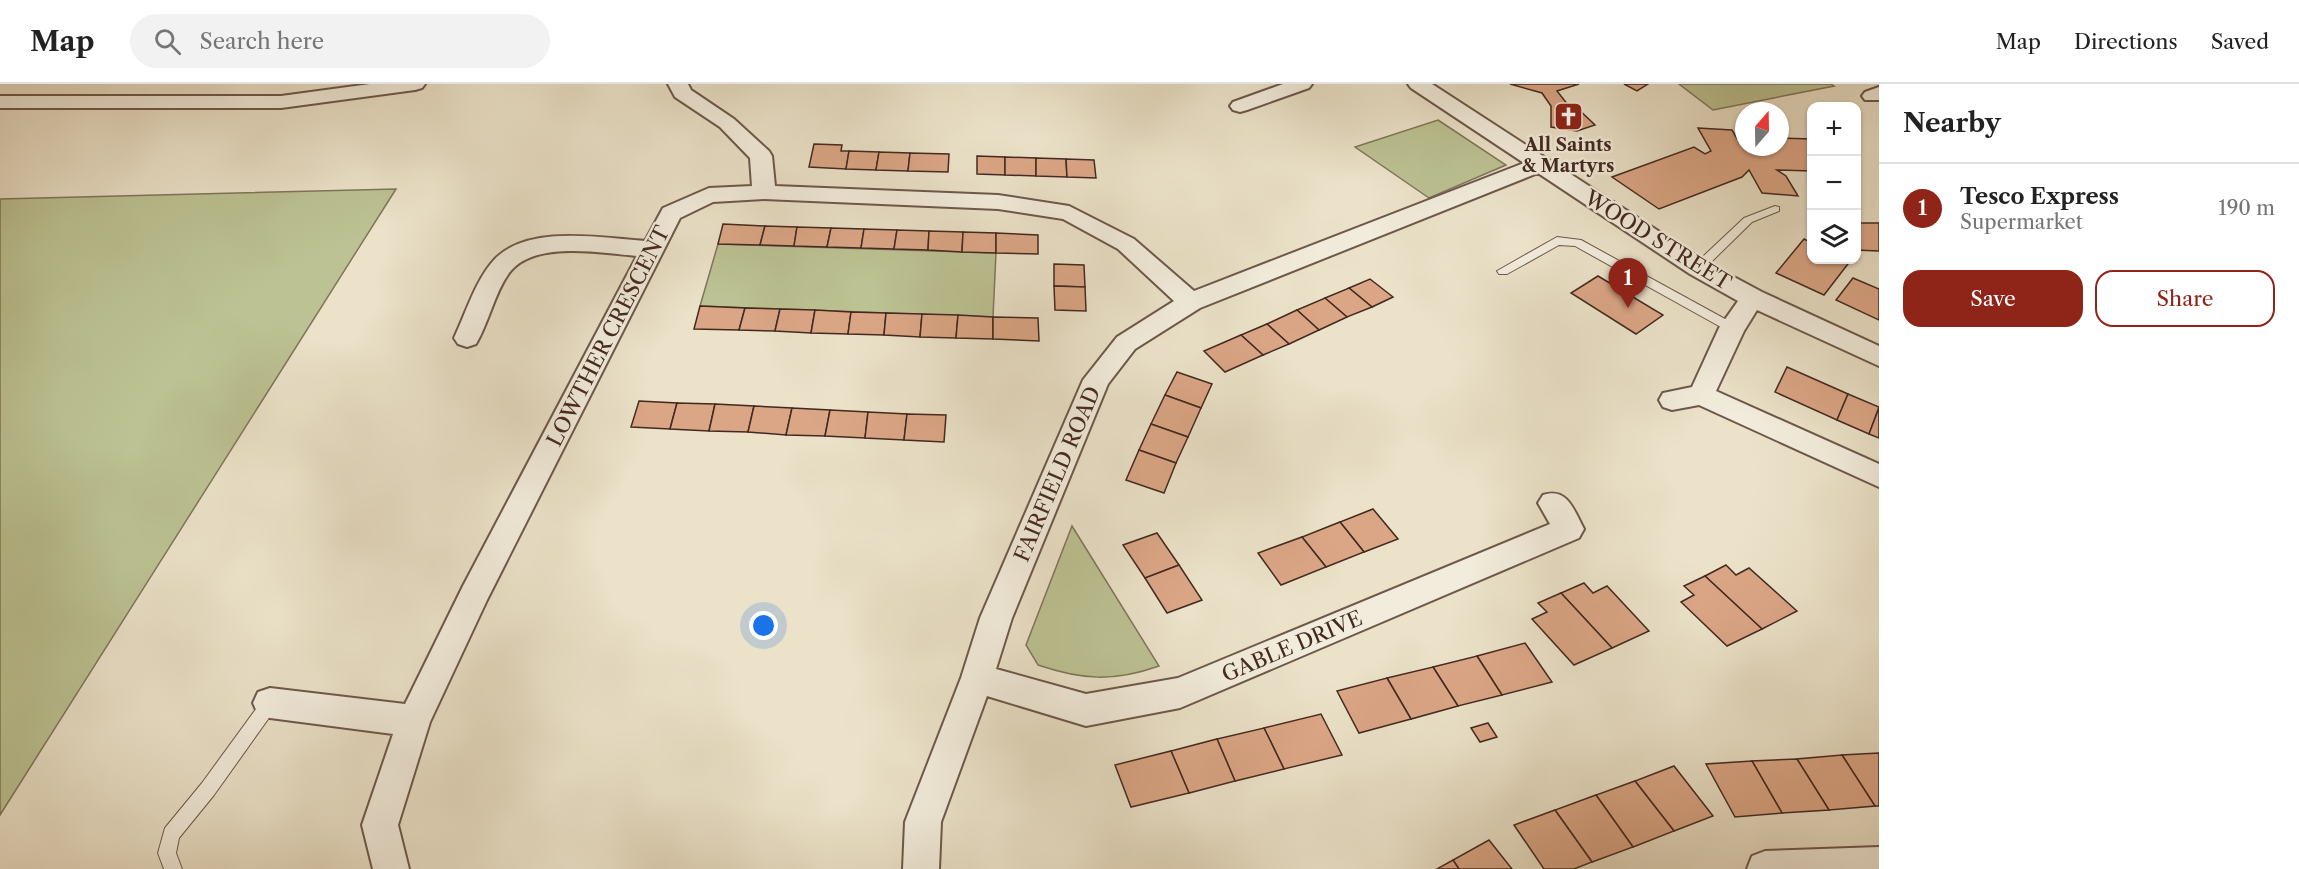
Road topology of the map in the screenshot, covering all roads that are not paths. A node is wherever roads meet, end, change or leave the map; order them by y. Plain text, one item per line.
1 (415, 84) edge
2 (678, 84) edge
3 (1302, 84) edge
4 (1418, 84) edge
5 (0, 102) edge
6 (1240, 106) dead end
7 (1539, 165) junction
8 (764, 192) junction
9 (1775, 209) dead end
10 (651, 249) junction
11 (1698, 268) junction
12 (1503, 272) dead end
13 (1753, 298) junction
14 (1191, 302) junction
15 (1732, 328) junction
16 (467, 338) dead end
17 (1879, 357) edge
18 (1701, 395) junction
19 (1672, 400) dead end
20 (1879, 476) edge
21 (1553, 503) dead end
22 (977, 678) junction
23 (270, 703) joint
24 (414, 721) junction
25 (1879, 865) edge
26 (173, 869) edge
27 (391, 869) edge
28 (921, 869) edge
29 (1765, 869) edge

1 - 5 street
2 - 8 street
3 - 6 street
4 - 7 street, WOOD STREET
7 - 11 street, WOOD STREET
7 - 14 street, FAIRFIELD ROAD
8 - 10 street, LOWTHER CRESCENT
8 - 14 street, LOWTHER CRESCENT
9 - 11 lane
10 - 16 street
10 - 24 street, LOWTHER CRESCENT
11 - 13 street, WOOD STREET
12 - 15 lane
13 - 15 street
13 - 17 street, WOOD STREET
14 - 22 street, FAIRFIELD ROAD
15 - 18 street
18 - 19 street
18 - 20 street
21 - 22 street, GABLE DRIVE
22 - 28 street, FAIRFIELD ROAD
23 - 24 street
23 - 26 lane
24 - 27 street, LOWTHER CRESCENT
25 - 29 street

